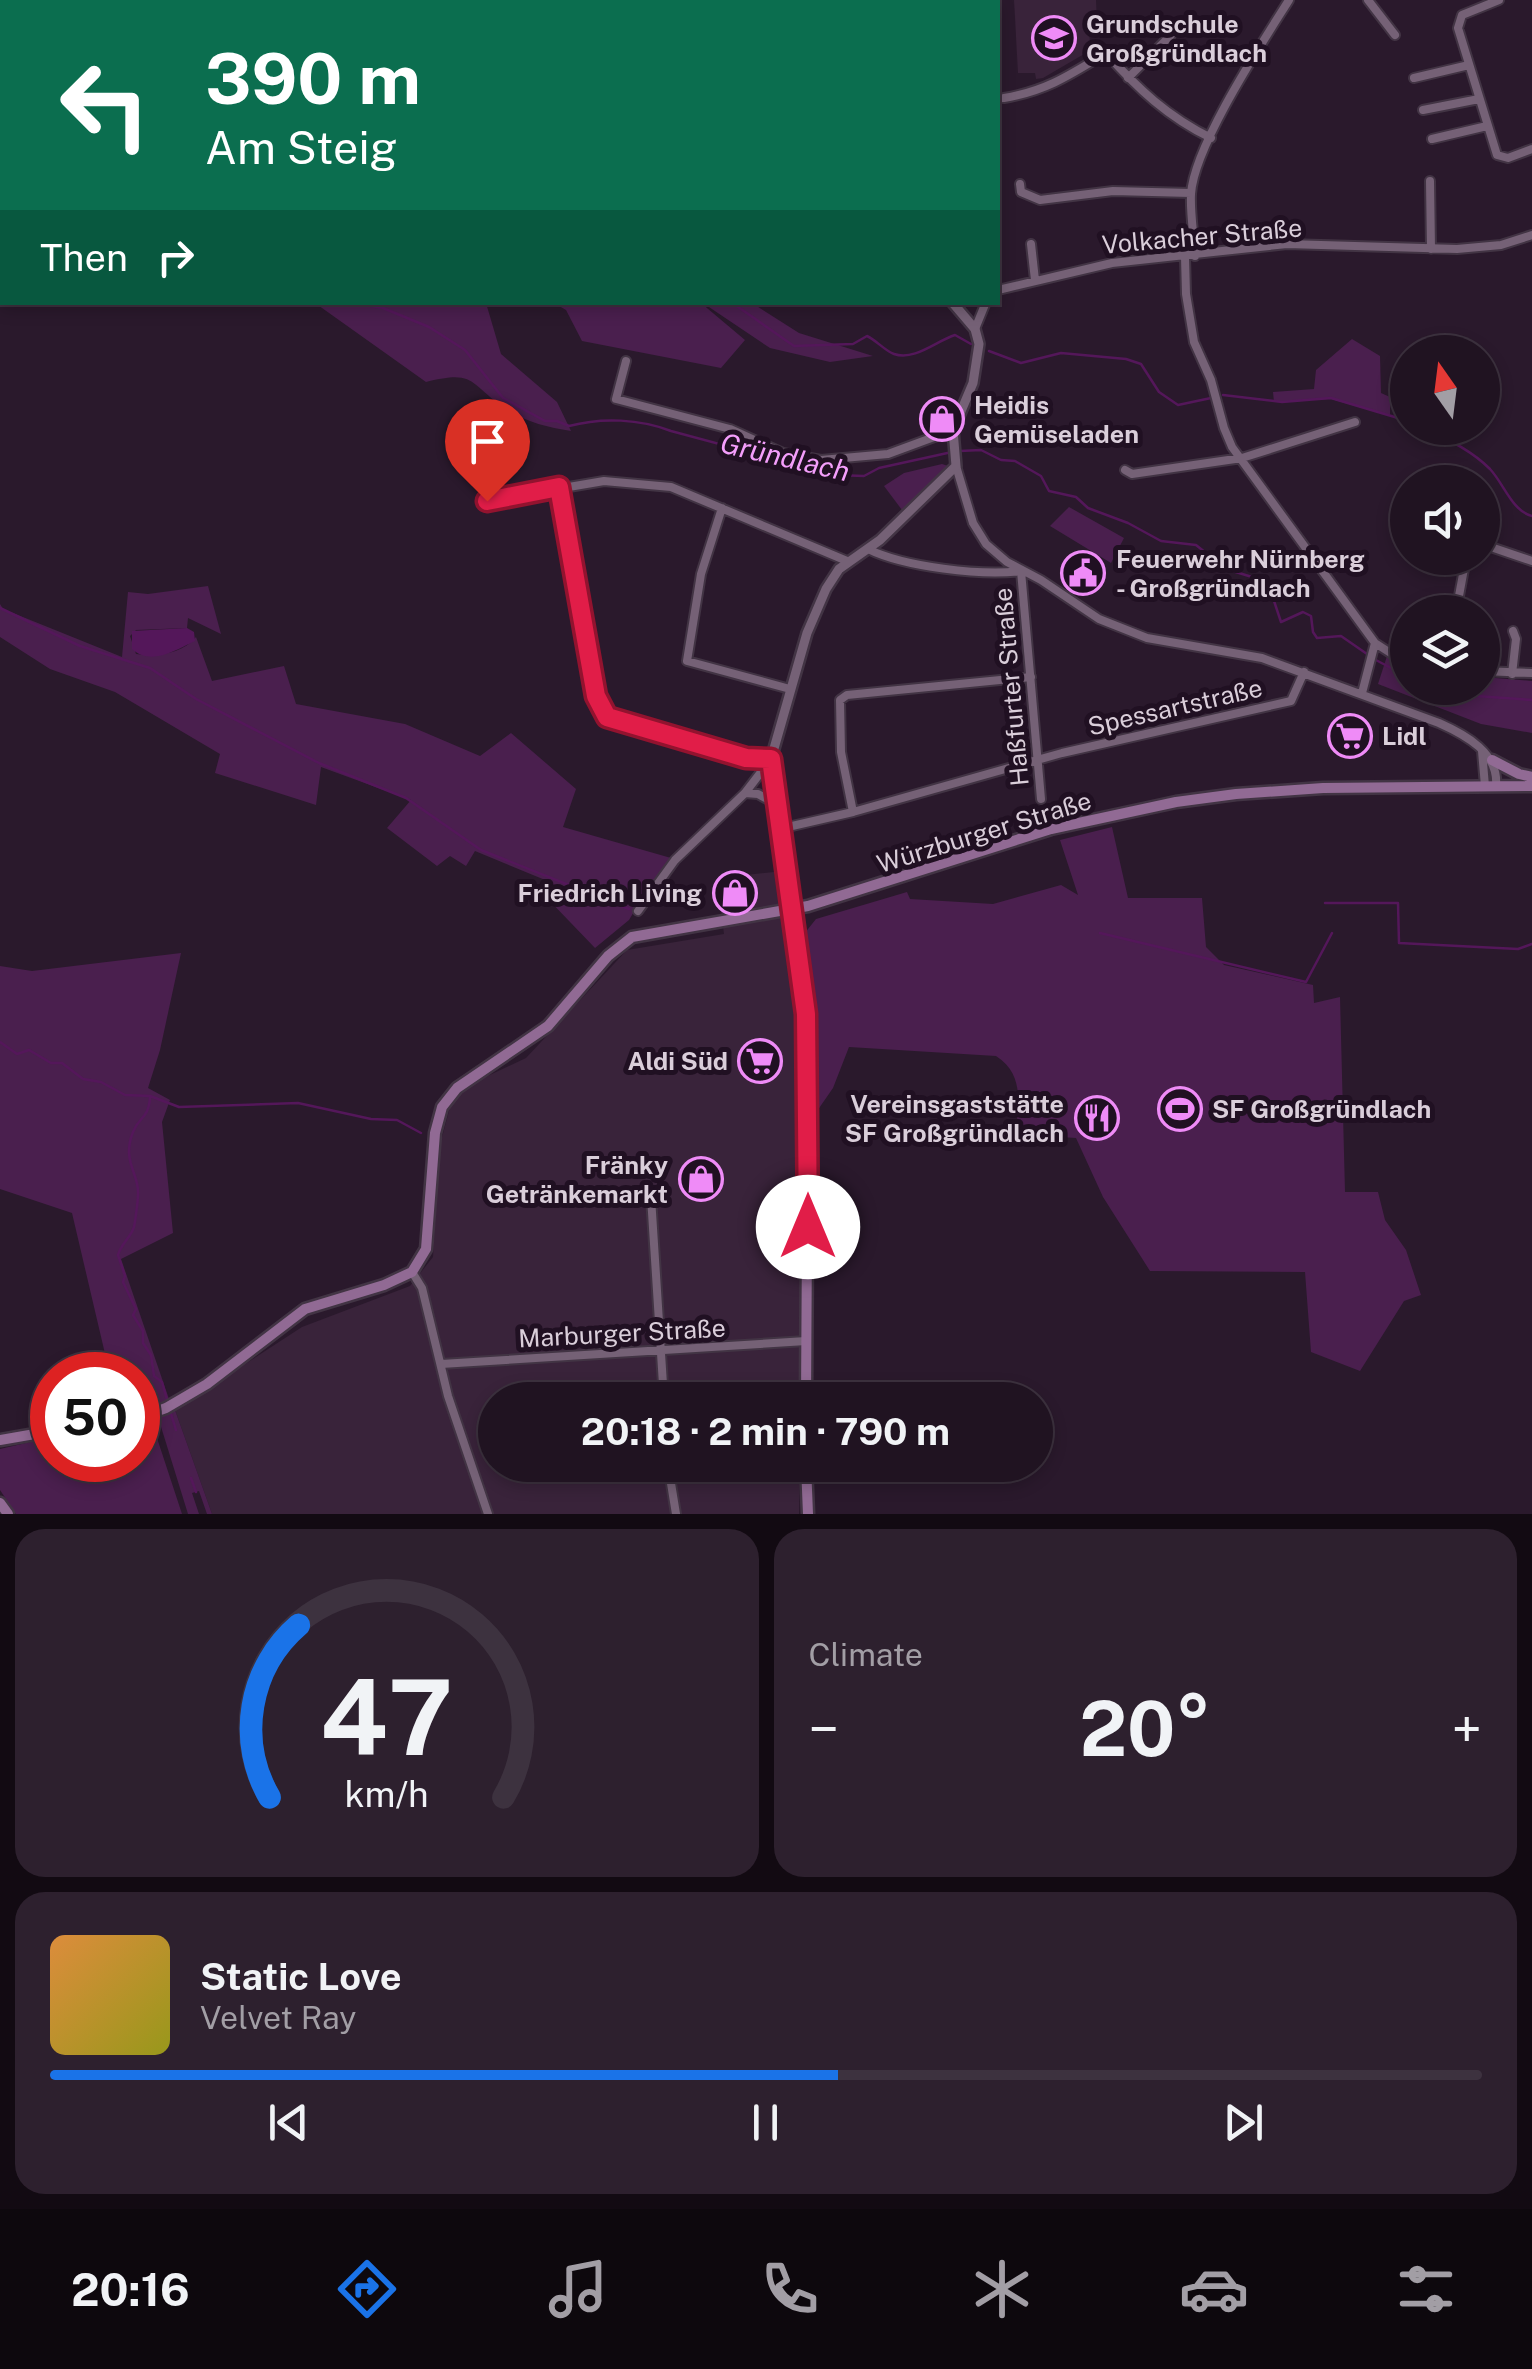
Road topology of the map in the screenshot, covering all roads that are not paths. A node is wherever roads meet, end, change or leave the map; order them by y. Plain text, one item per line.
1 (1289, 0) edge
2 (1368, 0) edge
3 (1499, 0) edge
4 (1171, 35) dead end
5 (1395, 35) dead end
6 (1469, 65) junction
7 (1128, 78) junction
8 (1414, 78) dead end
9 (1004, 98) dead end
10 (1479, 99) junction
11 (1423, 110) dead end
12 (1487, 126) junction
13 (1211, 138) junction
14 (1432, 139) dead end
15 (1532, 149) edge
16 (1430, 182) dead end
17 (1020, 184) dead end
18 (1192, 193) junction
19 (1532, 234) edge
20 (1031, 244) dead end
21 (1431, 249) junction
22 (1190, 256) junction
23 (1035, 280) junction
24 (1000, 289) edge
25 (955, 305) edge
26 (985, 305) edge
27 (975, 329) junction
28 (626, 361) dead end
29 (1355, 422) dead end
30 (953, 434) junction
31 (1242, 458) junction
32 (956, 463) junction
33 (1125, 470) dead end
34 (559, 487) junction
35 (487, 501) dead end
36 (722, 508) junction
37 (868, 549) junction
38 (1500, 550) edge
39 (848, 561) junction
40 (1532, 561) edge
41 (1007, 562) junction
42 (1021, 571) junction
43 (1004, 573) junction
44 (1513, 631) dead end
45 (1373, 646) junction
46 (1390, 653) edge
47 (1304, 672) junction
48 (1500, 673) edge
49 (1532, 673) edge
50 (1512, 674) junction
51 (1031, 677) junction
52 (790, 689) junction
53 (1362, 693) junction
54 (1482, 751) junction
55 (1037, 760) junction
56 (1492, 760) junction
57 (771, 764) junction
58 (1532, 777) edge
59 (1490, 786) junction
60 (1532, 786) edge
61 (746, 793) junction
62 (1041, 799) dead end
63 (776, 804) junction
64 (853, 812) junction
65 (779, 829) junction
66 (792, 909) junction
67 (638, 912) dead end
68 (651, 1197) dead end
69 (412, 1272) junction
70 (806, 1341) junction
71 (660, 1350) junction
72 (441, 1364) junction
73 (663, 1382) edge
74 (806, 1382) edge
75 (160, 1410) edge
76 (30, 1435) edge
77 (0, 1440) edge
78 (671, 1482) edge
79 (807, 1482) edge
80 (0, 1504) edge
81 (8, 1514) edge
82 (488, 1514) edge
83 (676, 1514) edge
84 (808, 1514) edge

1 - 13 street
2 - 5 street
3 - 6 street
4 - 7 street
6 - 8 street
6 - 10 street
7 - 9 street
7 - 13 street
10 - 11 street
10 - 12 street
12 - 14 street
12 - 15 street
13 - 18 street
16 - 21 street
17 - 18 street
18 - 22 street
19 - 21 street, Volkacher Straße
20 - 23 street
21 - 22 street, Volkacher Straße
22 - 23 street, Volkacher Straße
22 - 31 street
23 - 24 street, Volkacher Straße
25 - 27 street
26 - 27 street
27 - 30 street
28 - 30 street
29 - 31 street
30 - 32 street
31 - 33 street
31 - 45 street
32 - 37 street
32 - 41 street
34 - 35 street
34 - 36 street
34 - 57 street
36 - 39 street
36 - 52 street
37 - 39 street
37 - 43 street
38 - 40 street
39 - 52 street
41 - 42 street
41 - 43 street
42 - 43 street
42 - 47 street
42 - 51 street, Haßfurter Straße
44 - 50 street
45 - 46 street
45 - 53 street
47 - 53 street
47 - 55 street, Spessartstraße
48 - 50 street
49 - 50 street
51 - 55 street, Haßfurter Straße
51 - 64 street
52 - 57 street
53 - 54 street
54 - 56 street
54 - 59 street
55 - 62 street, Haßfurter Straße
55 - 64 street
56 - 58 main road
56 - 59 street
57 - 61 street
57 - 63 street
59 - 60 main road, Würzburger Straße
59 - 66 main road, Würzburger Straße
61 - 63 street
61 - 67 street
63 - 65 street
64 - 65 street
65 - 66 street
66 - 69 main road, Würzburger Straße
66 - 70 main road
68 - 71 street
69 - 72 street
69 - 75 main road
70 - 71 street, Marburger Straße
70 - 74 main road
71 - 72 street, Marburger Straße
71 - 73 street
72 - 82 street
76 - 77 main road
78 - 83 street
79 - 84 main road
80 - 81 main road

